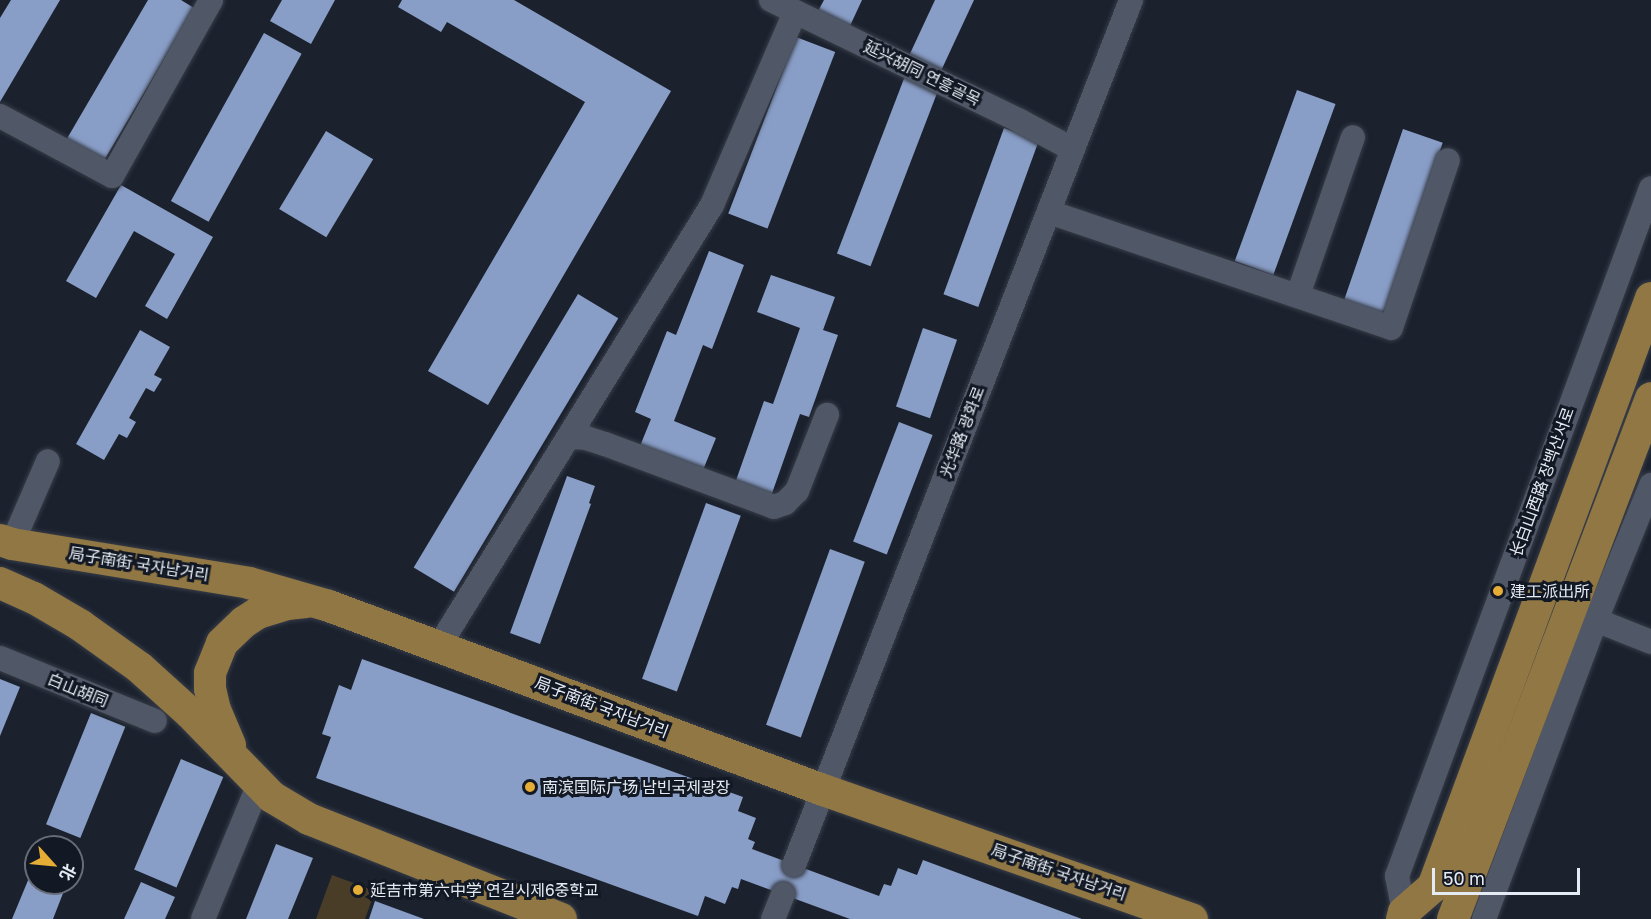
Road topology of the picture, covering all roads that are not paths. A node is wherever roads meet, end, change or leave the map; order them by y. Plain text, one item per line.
1 (771, 0) edge
2 (1131, 0) edge
3 (205, 2) edge
4 (795, 12) junction
5 (0, 116) edge
6 (1353, 137) dead end
7 (1072, 149) junction
8 (1448, 160) dead end
9 (1651, 188) edge
10 (1049, 212) junction
11 (1298, 296) junction
12 (1651, 298) edge
13 (1651, 398) edge
14 (827, 415) dead end
15 (569, 437) junction
16 (48, 461) dead end
17 (1651, 485) edge
18 (6, 542) edge
19 (0, 584) edge
20 (313, 602) junction
21 (1596, 620) junction
22 (1651, 642) edge
23 (439, 646) junction
24 (0, 658) edge
25 (156, 721) dead end
26 (235, 758) junction
27 (259, 784) junction
28 (823, 790) junction
29 (794, 865) dead end
30 (783, 894) dead end
31 (1403, 916) edge
32 (203, 919) edge
33 (561, 919) edge
34 (773, 919) edge
35 (1192, 919) edge
36 (1454, 919) edge
37 (1484, 919) edge

1 - 4 street, 延兴胡同 연흥골목
2 - 7 street, 光华路 광화로
3 - 5 street
4 - 7 street, 延兴胡同 연흥골목
4 - 15 street
6 - 11 street
7 - 10 street, 光华路 광화로
8 - 11 street
9 - 31 street, 长白山西路 장백산서로
10 - 11 street
10 - 28 street, 光华路 광화로
12 - 31 main road, 长白山西路 장백산서로
13 - 36 main road
14 - 15 street
15 - 23 street
16 - 18 street
17 - 21 street
18 - 20 main road, 局子南街 국자남거리
19 - 26 main road
20 - 23 main road, 局子南街 국자남거리
20 - 26 main road
21 - 22 street
21 - 37 street
23 - 28 main road, 局子南街 국자남거리
24 - 25 street, 白山胡同
26 - 27 main road
27 - 32 street
27 - 33 main road
28 - 29 street, 光华路 광화로
28 - 35 main road, 局子南街 국자남거리
30 - 34 street

